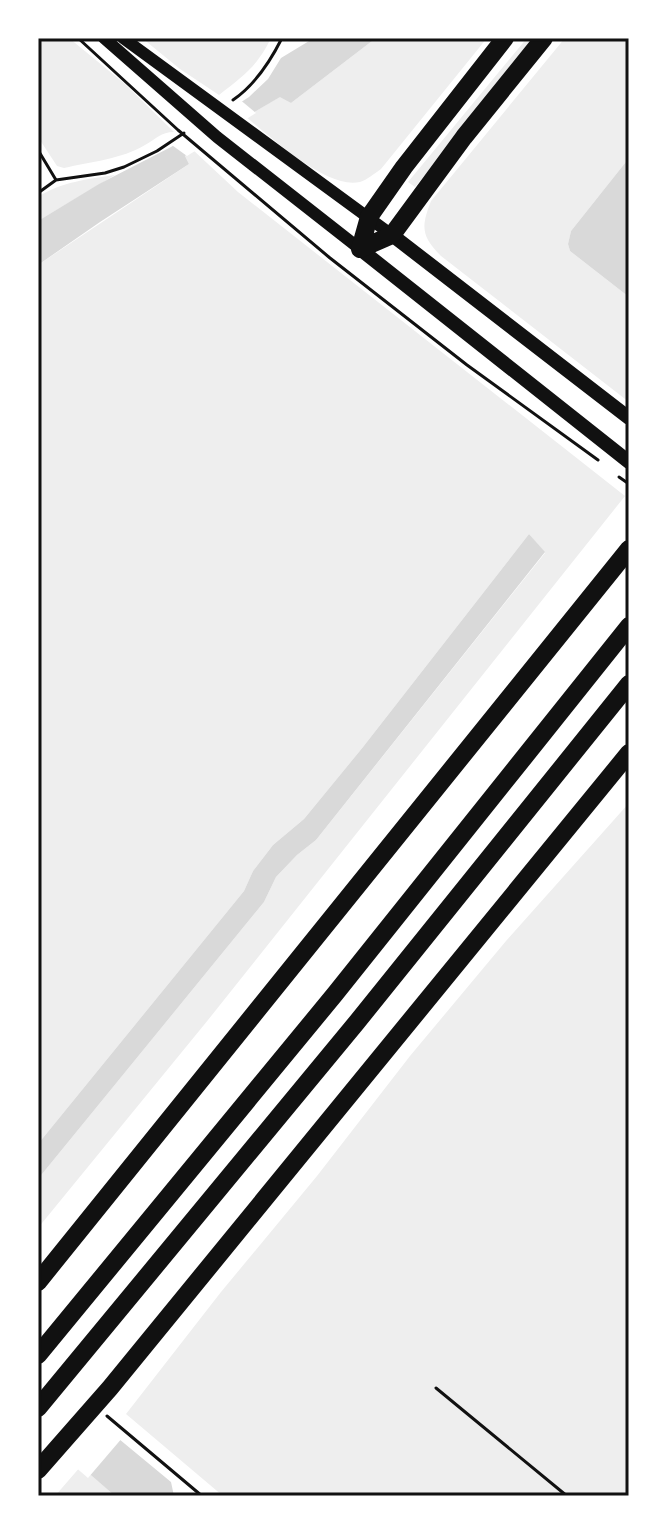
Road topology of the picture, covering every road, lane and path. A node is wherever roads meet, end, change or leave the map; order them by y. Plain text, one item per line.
1 (78, 38) edge
2 (104, 38) edge
3 (123, 38) edge
4 (505, 38) edge
5 (544, 38) edge
6 (38, 150) edge
7 (38, 193) edge
8 (369, 217) junction
9 (392, 235) junction
10 (360, 249) junction
11 (629, 418) edge
12 (624, 458) edge
13 (608, 468) dead end
14 (629, 549) edge
15 (629, 626) edge
16 (629, 684) edge
17 (629, 753) edge
18 (629, 765) edge
19 (585, 808) junction
20 (38, 1282) edge
21 (38, 1355) edge
22 (436, 1388) dead end
23 (38, 1408) edge
24 (98, 1409) dead end
25 (38, 1470) edge
26 (202, 1496) edge
27 (567, 1496) edge

1 - 13 path
2 - 10 street
3 - 8 street
4 - 8 highway
5 - 9 highway
6 - 7 path
8 - 9 street
8 - 10 highway
9 - 10 highway
9 - 11 main road
10 - 12 main road
14 - 20 highway
15 - 21 highway
16 - 23 highway
17 - 19 highway
18 - 19 highway
19 - 25 highway
22 - 27 path
24 - 26 path

